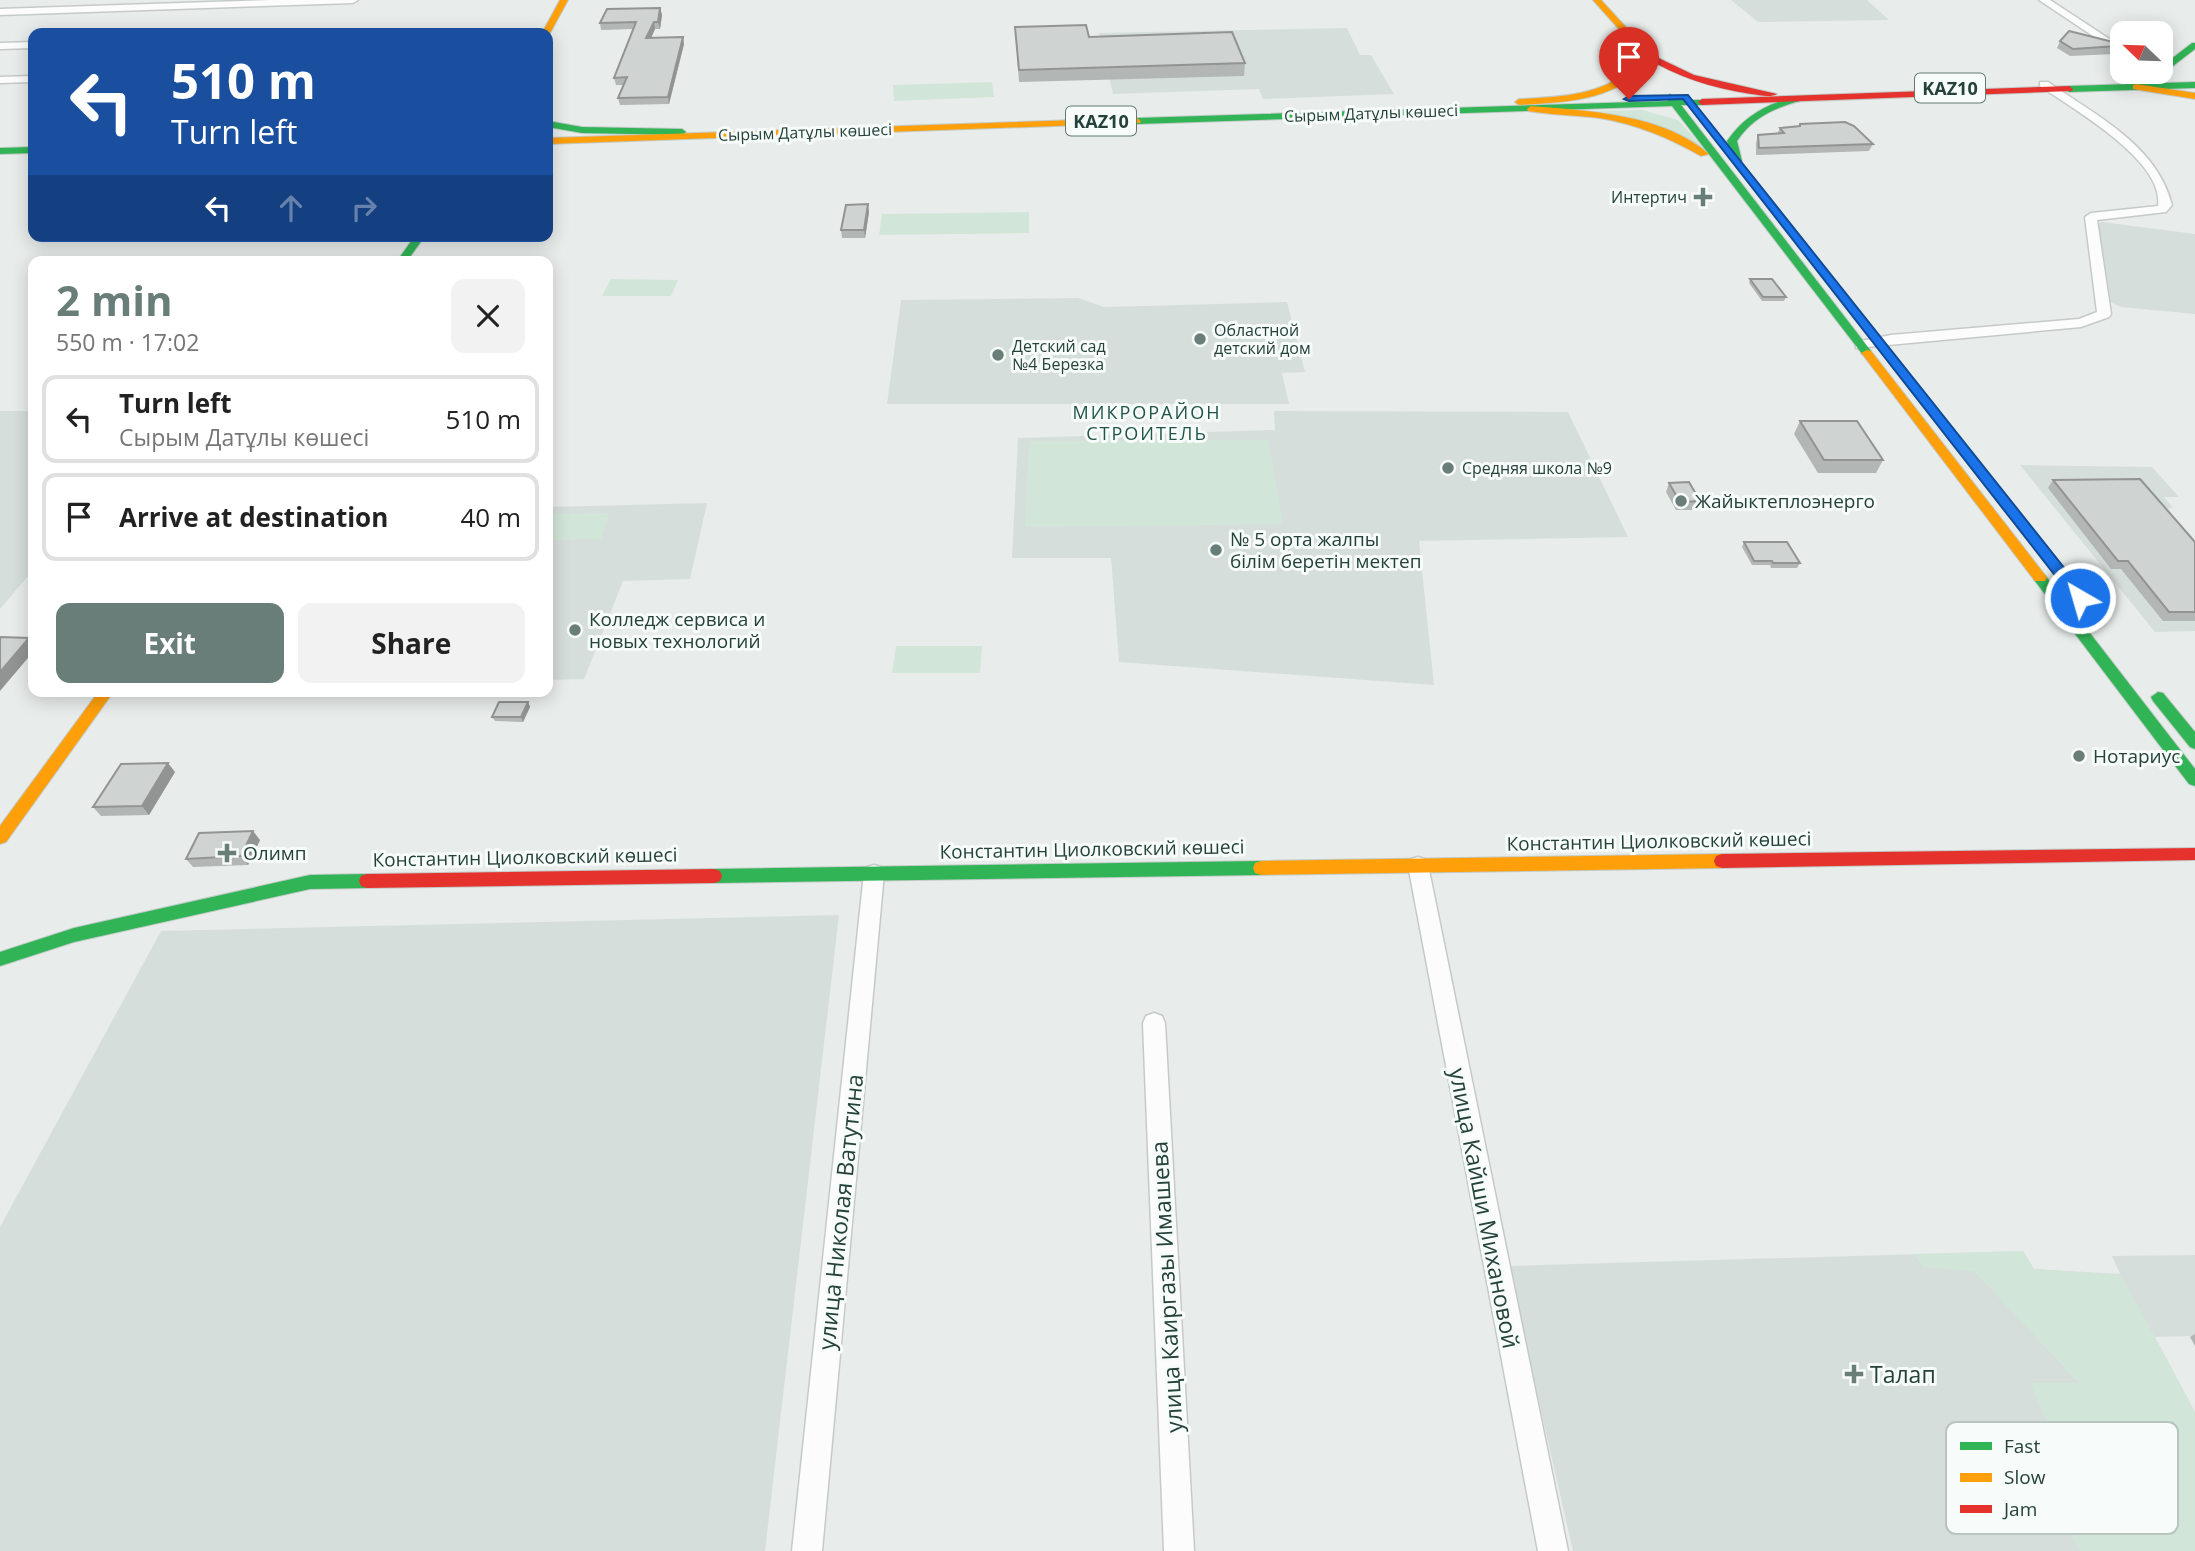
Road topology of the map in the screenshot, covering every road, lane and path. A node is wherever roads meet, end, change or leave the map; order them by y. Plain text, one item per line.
1 (353, 0) edge
2 (564, 0) edge
3 (1583, 0) edge
4 (1597, 0) edge
5 (2044, 0) edge
6 (313, 1) edge
7 (0, 12) edge
8 (549, 28) edge
9 (2110, 44) edge
10 (28, 45) edge
11 (2195, 45) edge
12 (0, 46) edge
13 (1639, 54) junction
14 (2174, 61) edge
15 (28, 79) edge
16 (0, 80) edge
17 (2195, 82) edge
18 (2174, 83) edge
19 (2132, 84) joint
20 (2047, 87) junction
21 (1773, 94) junction
22 (1673, 95) junction
23 (2195, 96) edge
24 (1797, 99) junction
25 (1521, 105) junction
26 (553, 125) edge
27 (681, 134) junction
28 (553, 136) edge
29 (553, 141) edge
30 (28, 150) edge
31 (0, 152) edge
32 (553, 154) edge
33 (28, 157) edge
34 (0, 158) edge
35 (1737, 161) junction
36 (1737, 183) junction
37 (429, 242) edge
38 (413, 256) edge
39 (1878, 341) junction
40 (1861, 345) junction
41 (1908, 380) dead end
42 (2144, 679) dead end
43 (84, 697) edge
44 (103, 697) edge
45 (2195, 744) edge
46 (27, 772) dead end
47 (2195, 780) edge
48 (0, 838) edge
49 (2195, 854) edge
50 (1418, 865) junction
51 (874, 873) junction
52 (0, 959) edge
53 (1154, 1023) dead end
54 (807, 1551) edge
55 (1179, 1551) edge
56 (1553, 1551) edge

1 - 6 street
2 - 8 main road
3 - 13 main road
4 - 13 main road
5 - 9 street
6 - 7 street
10 - 12 street
11 - 14 main road
13 - 21 main road
13 - 22 main road
13 - 22 main road
13 - 25 main road
15 - 16 street
17 - 18 main road, Сырым Датұлы көшесі / KAZ10
19 - 20 main road, Сырым Датұлы көшесі / KAZ10
19 - 23 main road
20 - 21 main road, Сырым Датұлы көшесі / KAZ10
20 - 24 main road, Сырым Датұлы көшесі / KAZ10
20 - 39 street
21 - 22 main road, Сырым Датұлы көшесі / KAZ10
22 - 24 main road, Сырым Датұлы көшесі / KAZ10
22 - 25 main road, Сырым Датұлы көшесі / KAZ10
22 - 35 main road
22 - 36 main road
24 - 35 main road
25 - 27 main road, Сырым Датұлы көшесі / KAZ10
25 - 36 main road
26 - 27 main road
27 - 28 main road, Сырым Датұлы көшесі / KAZ10
27 - 29 main road, Сырым Датұлы көшесі / KAZ10
27 - 32 main road
30 - 31 main road
33 - 34 main road
35 - 39 main road
36 - 40 main road
37 - 38 main road
39 - 40 street
39 - 41 main road
40 - 47 main road
42 - 45 main road
43 - 46 main road
44 - 48 main road
49 - 50 main road, Константин Циолковский көшесі
50 - 51 main road, Константин Циолковский көшесі
50 - 56 street, улица Кайши Михановой
51 - 52 main road, Константин Циолковский көшесі
51 - 54 street, улица Николая Ватутина
53 - 55 street, улица Каиргазы Имашева

